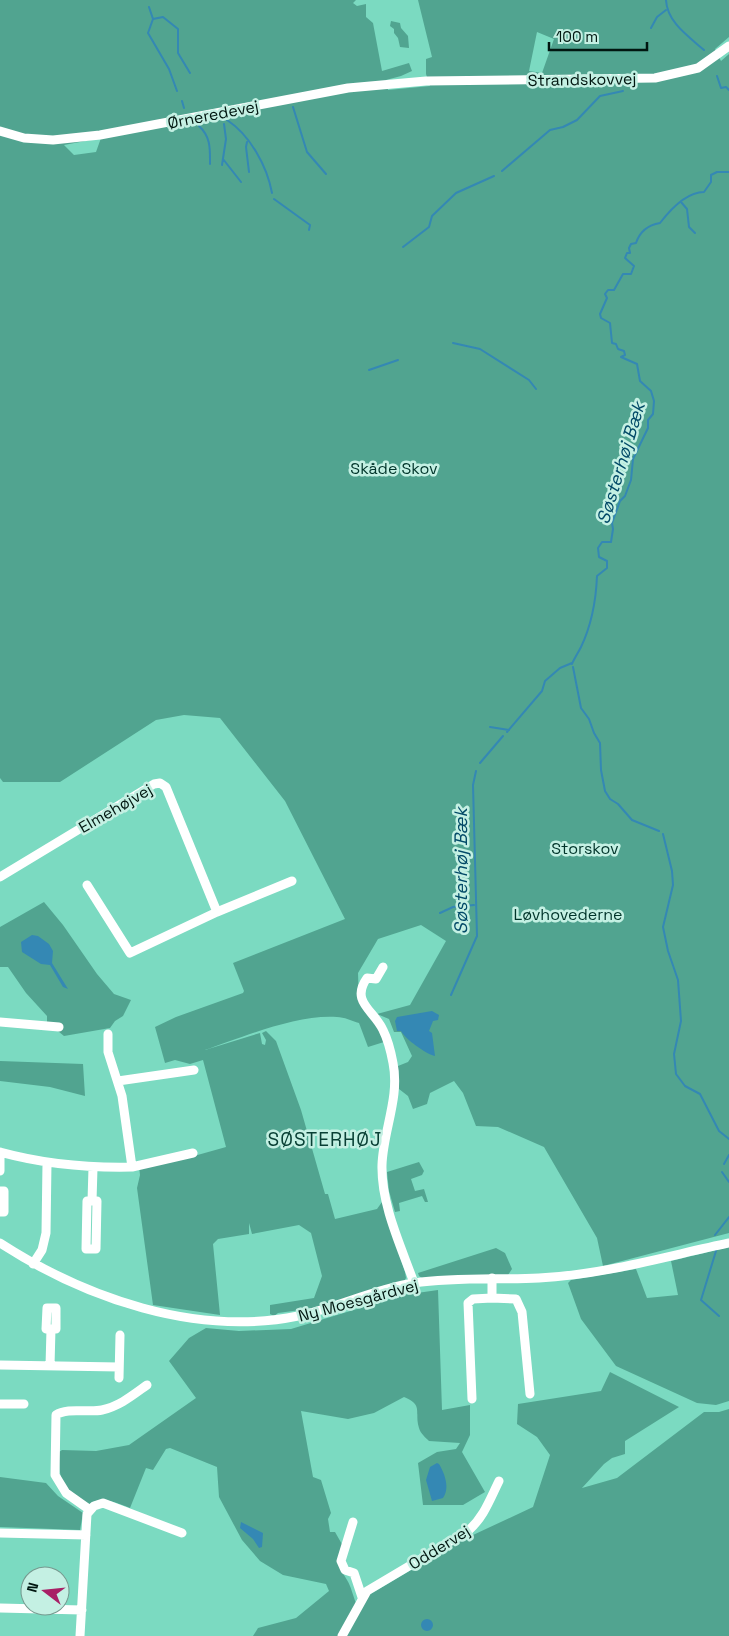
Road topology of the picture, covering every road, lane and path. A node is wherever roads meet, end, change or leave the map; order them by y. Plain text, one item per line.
1 (729, 46) edge
2 (426, 81) joint
3 (0, 131) edge
4 (0, 877) edge
5 (292, 881) dead end
6 (87, 886) dead end
7 (217, 912) junction
8 (383, 968) dead end
9 (0, 1022) edge
10 (59, 1027) dead end
11 (108, 1034) dead end
12 (194, 1070) dead end
13 (118, 1081) junction
14 (0, 1152) edge
15 (193, 1153) dead end
16 (47, 1163) junction
17 (132, 1167) junction
18 (93, 1168) junction
19 (0, 1171) edge
20 (0, 1191) edge
21 (92, 1201) junction
22 (0, 1212) edge
23 (0, 1243) edge
24 (729, 1243) edge
25 (33, 1264) junction
26 (492, 1278) junction
27 (414, 1283) junction
28 (492, 1298) junction
29 (51, 1329) dead end
30 (120, 1335) dead end
31 (0, 1365) edge
32 (50, 1366) junction
33 (119, 1367) junction
34 (119, 1378) dead end
35 (147, 1385) dead end
36 (530, 1394) dead end
37 (472, 1399) dead end
38 (0, 1404) edge
39 (24, 1404) dead end
40 (499, 1481) dead end
41 (90, 1510) junction
42 (353, 1522) dead end
43 (0, 1533) edge
44 (182, 1533) dead end
45 (86, 1535) junction
46 (362, 1597) junction
47 (0, 1608) edge
48 (82, 1610) junction
49 (80, 1636) edge
50 (342, 1636) edge

1 - 2 street, Strandskovvej
2 - 3 street, Ørneredevej
4 - 7 street, Elmehøjvej
5 - 7 street
6 - 7 street
8 - 27 street
9 - 10 street
11 - 13 street
12 - 13 street
13 - 17 street
14 - 16 street
14 - 19 street
15 - 17 street
16 - 18 street
16 - 25 street
17 - 18 street
18 - 21 street
20 - 22 street
21 - 21 street
23 - 25 street, Ny Moesgårdvej
24 - 26 street, Ny Moesgårdvej
25 - 27 street, Ny Moesgårdvej
26 - 27 street, Ny Moesgårdvej
26 - 28 street
28 - 36 street
28 - 37 street
29 - 32 street
30 - 33 street
31 - 32 street
32 - 33 street
33 - 34 street
35 - 41 street
38 - 39 street
40 - 46 street, Oddervej
41 - 44 street
41 - 45 street
42 - 46 street
43 - 45 street
45 - 48 street
46 - 50 street, Oddervej
47 - 48 street
48 - 49 street

